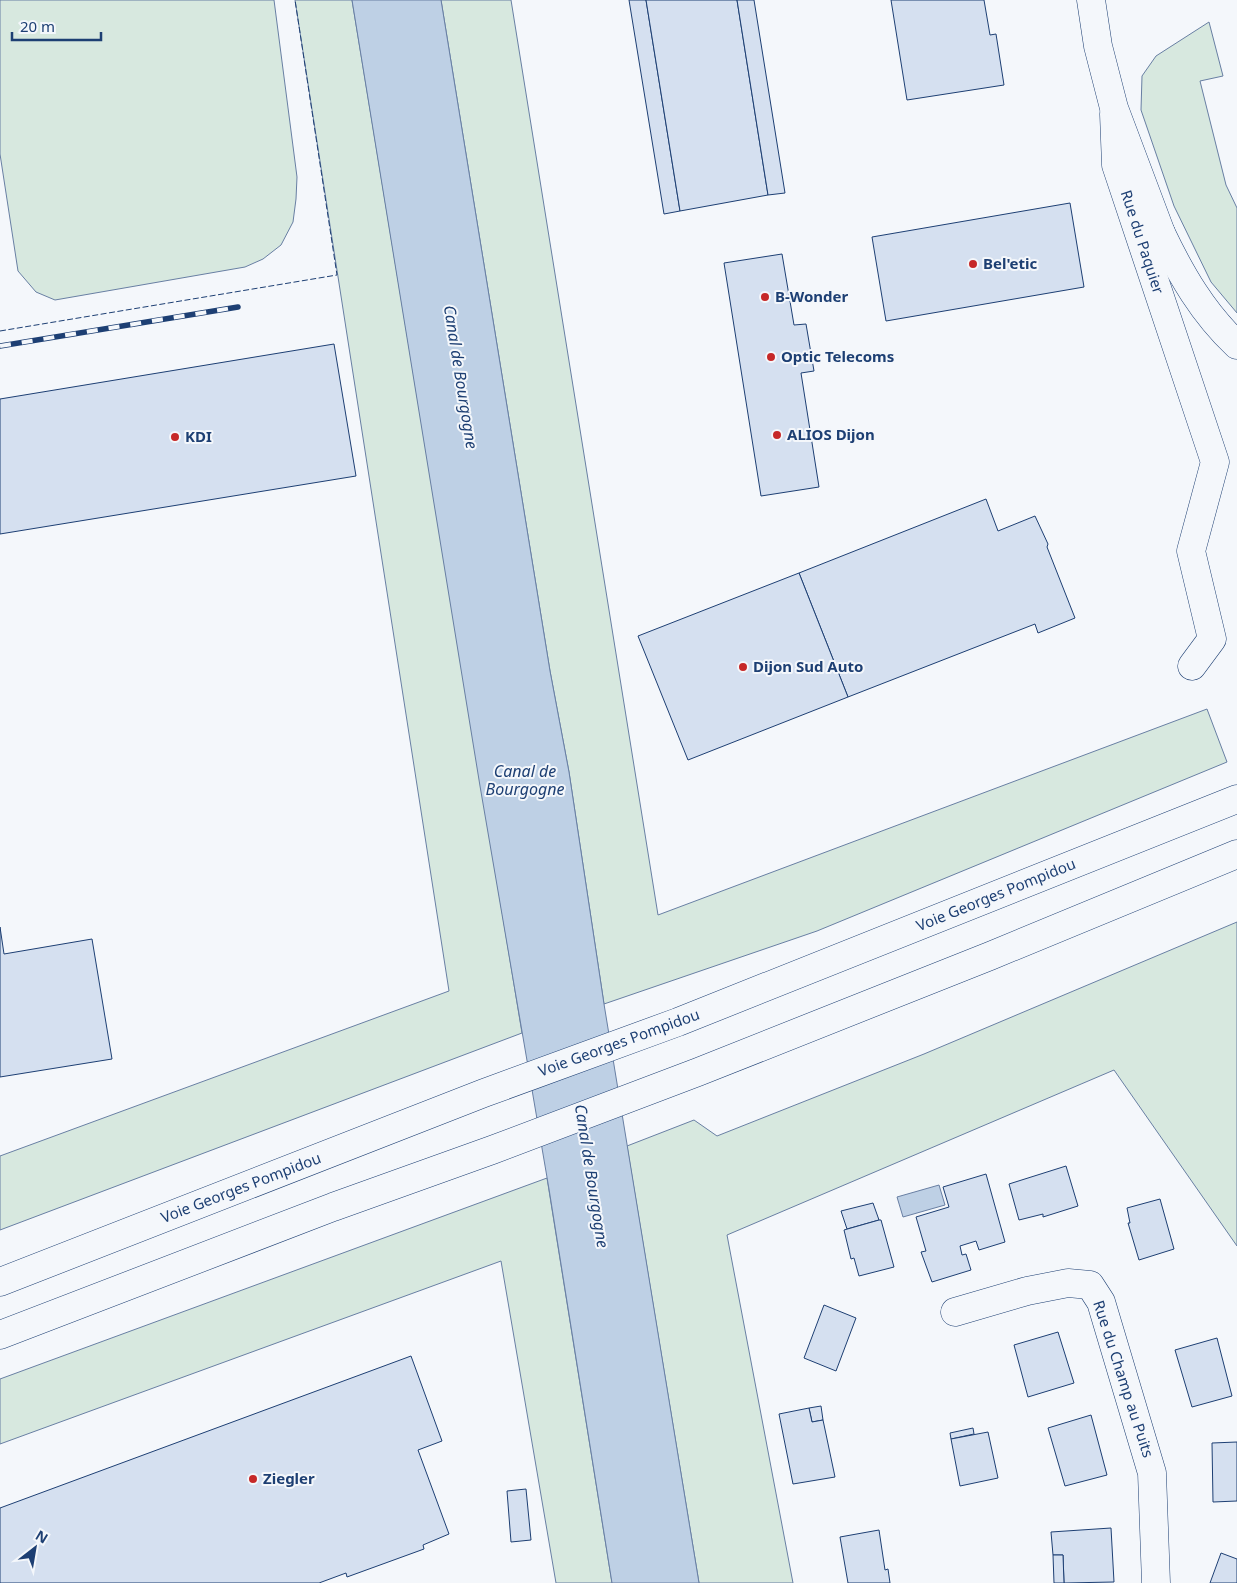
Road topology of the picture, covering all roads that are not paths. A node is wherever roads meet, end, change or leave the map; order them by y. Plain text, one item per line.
1 (1091, 0) edge
2 (1114, 108) junction
3 (1160, 234) junction
4 (1237, 345) edge
5 (1186, 374) junction
6 (1192, 666) dead end
7 (1237, 799) edge
8 (1237, 854) edge
9 (0, 1282) edge
10 (955, 1312) dead end
11 (0, 1335) edge
12 (1156, 1583) edge

1 - 2 main road, Rue du Paquier
2 - 3 main road, Rue du Paquier
2 - 5 main road, Rue du Paquier
3 - 4 main road
3 - 5 main road, Rue du Paquier
5 - 6 main road, Rue du Paquier
7 - 9 main road, Voie Georges Pompidou
8 - 11 main road
10 - 12 main road, Rue du Champ au Puits

